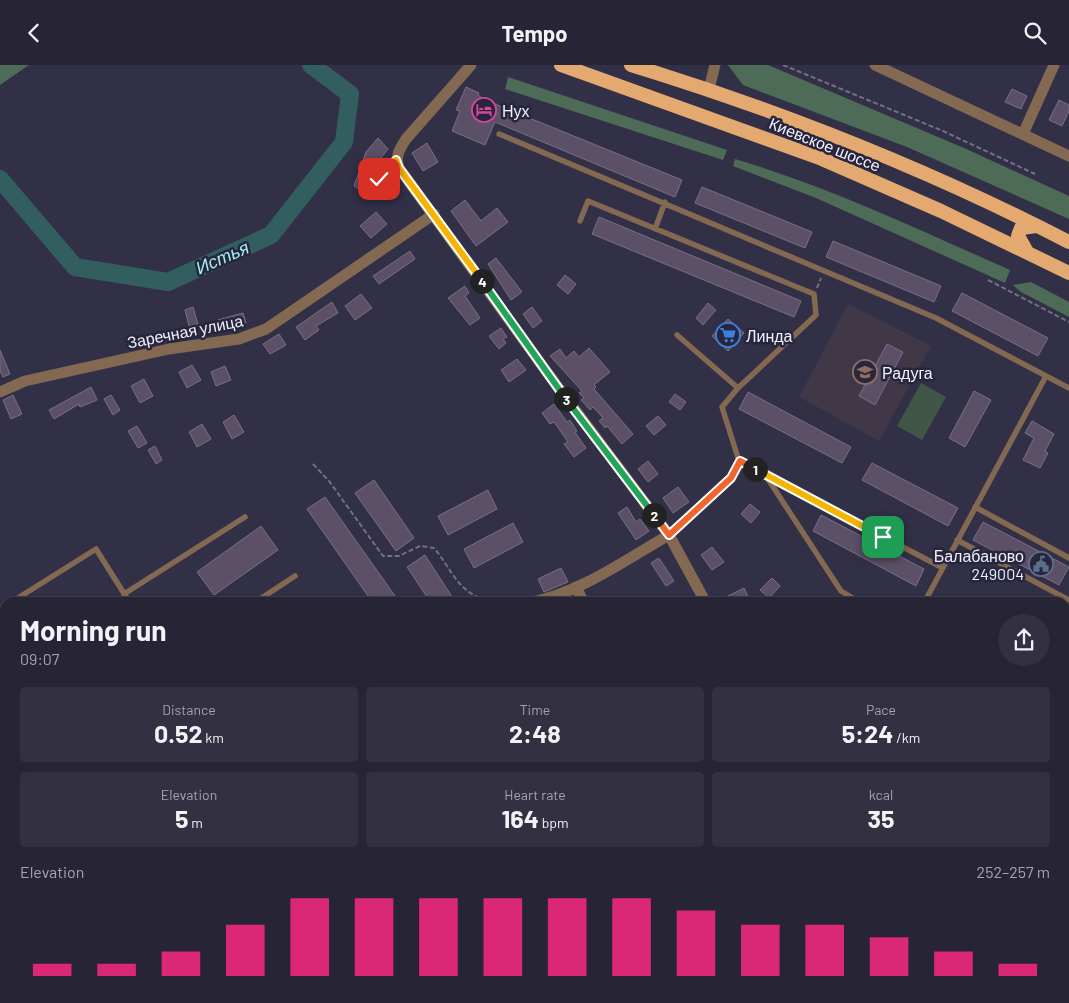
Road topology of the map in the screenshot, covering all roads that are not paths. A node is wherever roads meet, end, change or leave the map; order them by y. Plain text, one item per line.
1 (471, 65) edge
2 (561, 65) edge
3 (631, 65) edge
4 (715, 65) edge
5 (875, 65) edge
6 (906, 65) edge
7 (1054, 65) edge
8 (901, 76) junction
9 (709, 89) junction
10 (499, 134) dead end
11 (1023, 134) junction
12 (1069, 156) edge
13 (396, 160) junction
14 (372, 188) dead end
15 (665, 202) junction
16 (434, 214) junction
17 (580, 221) dead end
18 (1037, 226) junction
19 (655, 229) junction
20 (1069, 242) edge
21 (1027, 252) junction
22 (1069, 273) edge
23 (677, 335) dead end
24 (1046, 376) junction
25 (738, 388) junction
26 (1069, 388) edge
27 (0, 392) edge
28 (740, 461) junction
29 (765, 474) junction
30 (975, 507) junction
31 (245, 517) dead end
32 (669, 535) junction
33 (957, 540) junction
34 (1069, 558) edge
35 (942, 568) junction
36 (295, 576) dead end
37 (576, 587) junction
38 (124, 594) junction
39 (20, 597) edge
40 (126, 597) edge
41 (263, 597) edge
42 (552, 597) edge
43 (581, 597) edge
44 (703, 597) edge
45 (851, 597) edge
46 (927, 597) edge
47 (1063, 597) edge

1 - 13 street
2 - 21 highway, Киевское шоссе
3 - 9 highway, Киевское шоссе
4 - 9 street
5 - 8 street
6 - 8 street
7 - 11 street
8 - 11 street
9 - 18 highway, Киевское шоссе
10 - 15 lane
11 - 12 street
13 - 14 lane
13 - 16 street
15 - 19 lane
15 - 24 lane
16 - 27 street, Заречная улица
16 - 32 street
17 - 19 lane
18 - 20 highway, Киевское шоссе
18 - 21 highway
19 - 25 lane
21 - 22 highway, Киевское шоссе
23 - 25 lane
24 - 26 lane
24 - 30 lane
25 - 28 lane
28 - 29 lane
28 - 32 lane
29 - 35 lane
29 - 45 lane
30 - 33 lane
30 - 34 lane
31 - 38 lane
32 - 37 street
32 - 44 street
33 - 35 lane
33 - 47 lane
35 - 46 lane
36 - 41 lane
37 - 42 street
37 - 43 street
38 - 39 lane
38 - 40 lane

